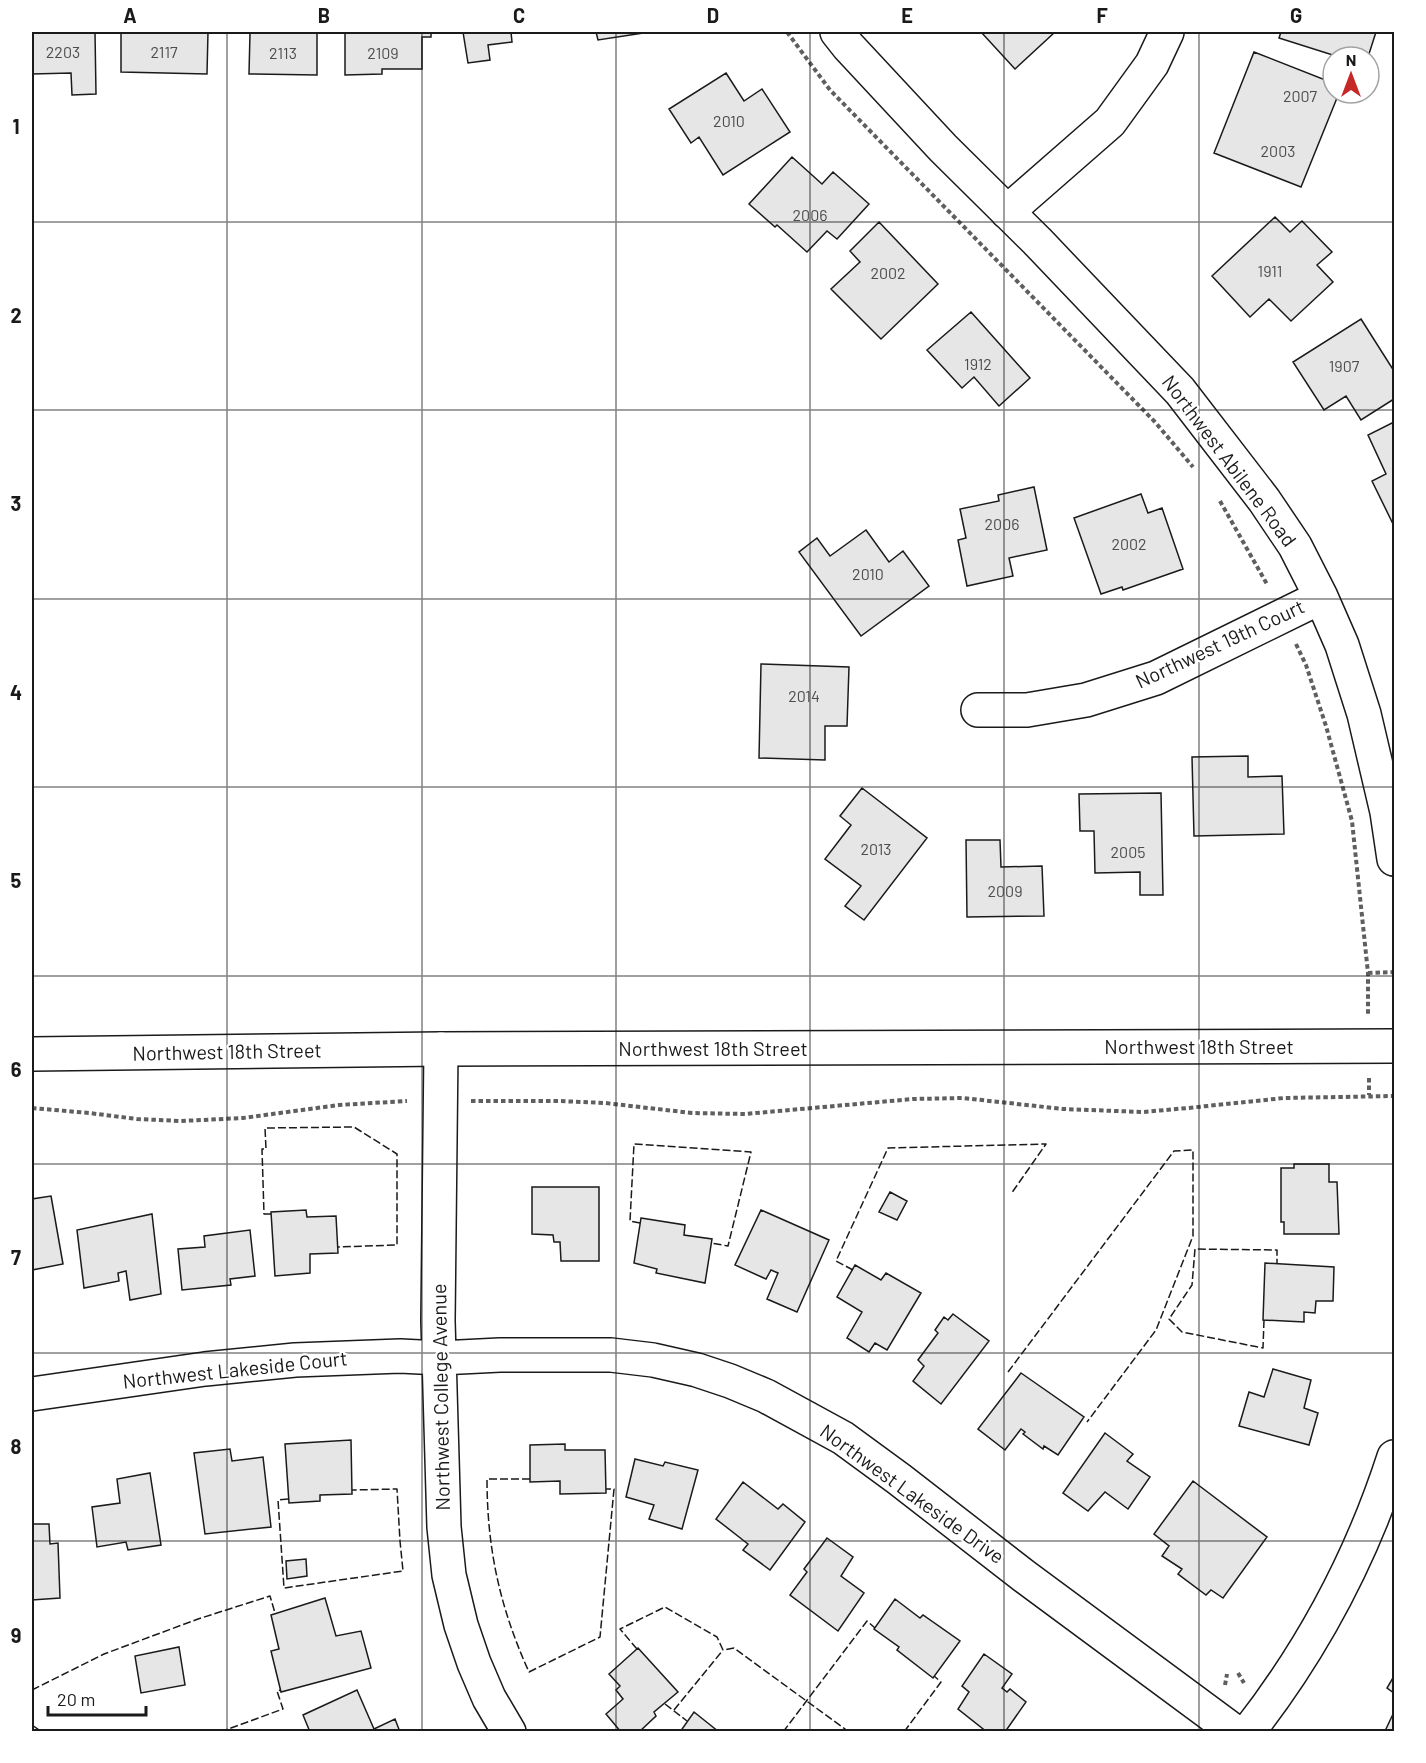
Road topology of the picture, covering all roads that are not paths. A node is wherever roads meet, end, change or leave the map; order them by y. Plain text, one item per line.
1 (837, 32) edge
2 (1167, 32) edge
3 (1007, 212) junction
4 (1321, 597) junction
5 (978, 710) dead end
6 (1395, 859) edge
7 (1381, 1046) edge
8 (441, 1049) junction
9 (32, 1054) edge
10 (440, 1358) junction
11 (32, 1394) edge
12 (1395, 1457) edge
13 (508, 1731) edge
14 (1235, 1731) edge
15 (1248, 1731) edge

1 - 3 street, Northwest Abilene Road
2 - 3 street
3 - 4 street, Northwest Abilene Road
4 - 5 street, Northwest 19th Court
4 - 6 street, Northwest Abilene Road
7 - 8 street, Northwest 18th Street
8 - 9 street, Northwest 18th Street
8 - 10 street, Northwest College Avenue
10 - 11 street, Northwest Lakeside Court
10 - 13 street, Northwest College Avenue
10 - 14 street, Northwest Lakeside Drive
12 - 15 street

